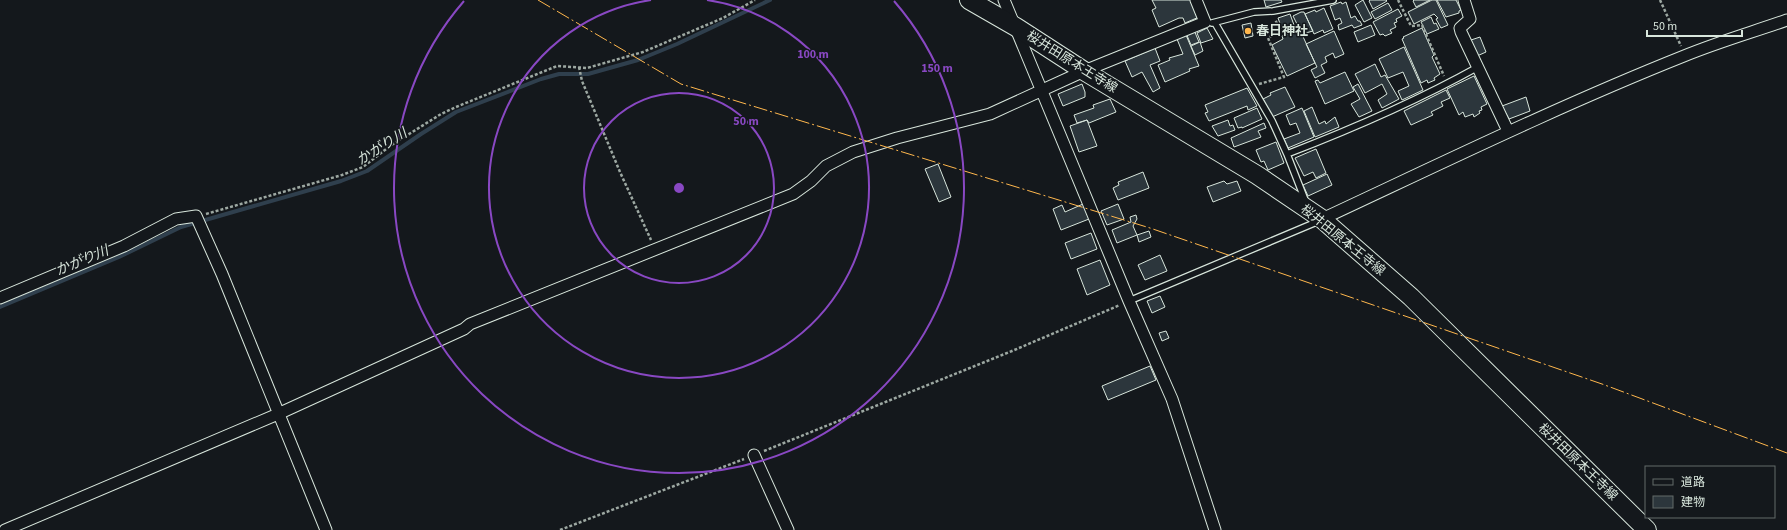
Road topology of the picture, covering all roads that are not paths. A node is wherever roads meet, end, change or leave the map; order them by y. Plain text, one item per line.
1 (969, 0) edge
2 (1004, 0) edge
3 (1196, 0) edge
4 (1333, 0) edge
5 (1464, 0) edge
6 (1787, 20) edge
7 (1210, 22) junction
8 (1016, 27) junction
9 (1478, 67) junction
10 (1084, 70) junction
11 (1041, 89) junction
12 (1508, 131) junction
13 (1287, 154) junction
14 (1316, 215) junction
15 (0, 298) edge
16 (1129, 301) junction
17 (278, 414) junction
18 (754, 455) road end
19 (5, 530) edge
20 (326, 530) edge
21 (788, 530) edge
22 (1215, 530) edge
23 (1647, 530) edge

1 - 8 main road, 桜井田原本王寺線
2 - 8 street
3 - 7 street
4 - 7 lane
5 - 9 street
6 - 12 street
7 - 10 street
7 - 13 lane
8 - 10 main road, 桜井田原本王寺線
8 - 11 street
9 - 12 street
9 - 13 lane
10 - 11 street
10 - 14 main road, 桜井田原本王寺線
11 - 16 street
11 - 17 street
12 - 14 street
13 - 14 lane
14 - 16 lane
14 - 23 main road, 桜井田原本王寺線
15 - 17 street
16 - 22 street
17 - 19 street
17 - 20 street
18 - 21 street

